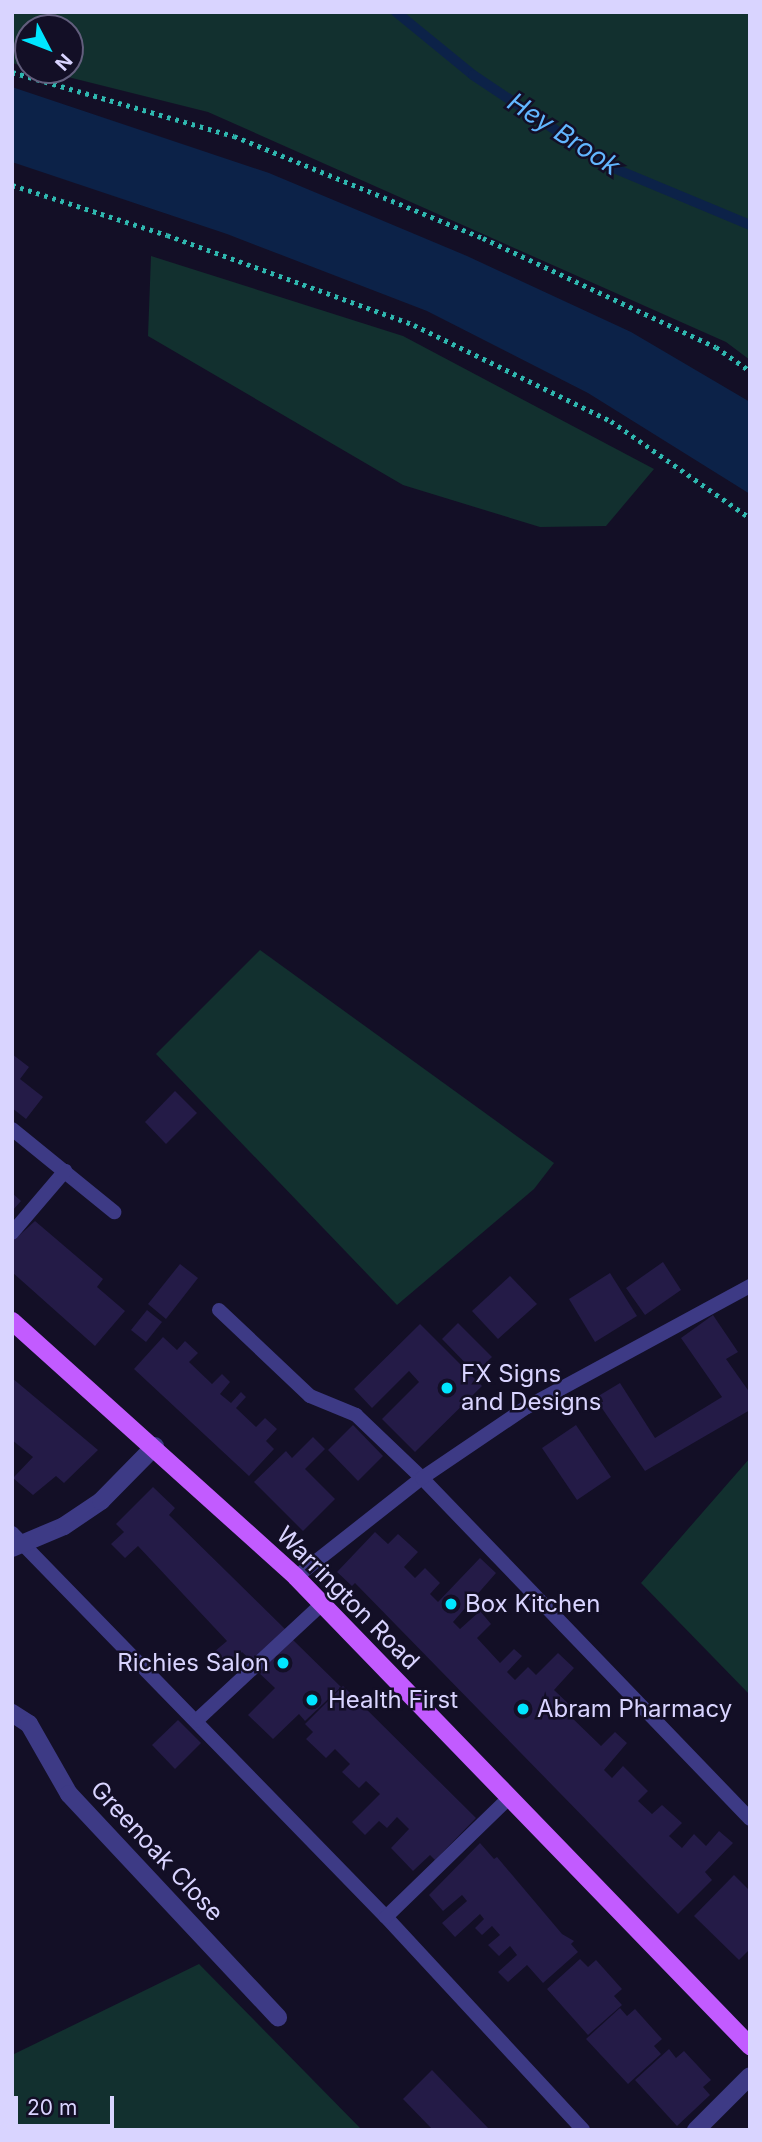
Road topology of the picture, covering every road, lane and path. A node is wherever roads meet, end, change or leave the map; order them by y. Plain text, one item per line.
1 (12, 72) edge
2 (12, 185) edge
3 (750, 371) edge
4 (750, 518) edge
5 (12, 1129) edge
6 (65, 1171) junction
7 (114, 1212) dead end
8 (12, 1233) edge
9 (750, 1286) edge
10 (219, 1310) dead end
11 (12, 1321) edge
12 (155, 1446) junction
13 (422, 1478) junction
14 (17, 1542) edge
15 (296, 1577) junction
16 (322, 1604) junction
17 (12, 1713) edge
18 (196, 1721) junction
19 (509, 1798) junction
20 (750, 1819) edge
21 (386, 1917) junction
22 (278, 2017) dead end
23 (750, 2046) edge
24 (750, 2076) edge
25 (583, 2130) edge
26 (696, 2130) edge

1 - 3 path
2 - 4 path
5 - 6 lane
6 - 7 lane
6 - 8 lane
9 - 13 lane
10 - 13 lane
11 - 12 main road, Warrington Road
12 - 14 street
12 - 15 main road, Warrington Road
13 - 15 lane
13 - 20 lane
14 - 18 lane
15 - 16 main road, Warrington Road
16 - 18 lane
16 - 19 main road, Warrington Road
17 - 22 street, Greenoak Close
18 - 21 lane
19 - 21 lane
19 - 23 main road, Warrington Road
21 - 25 lane
24 - 26 street

